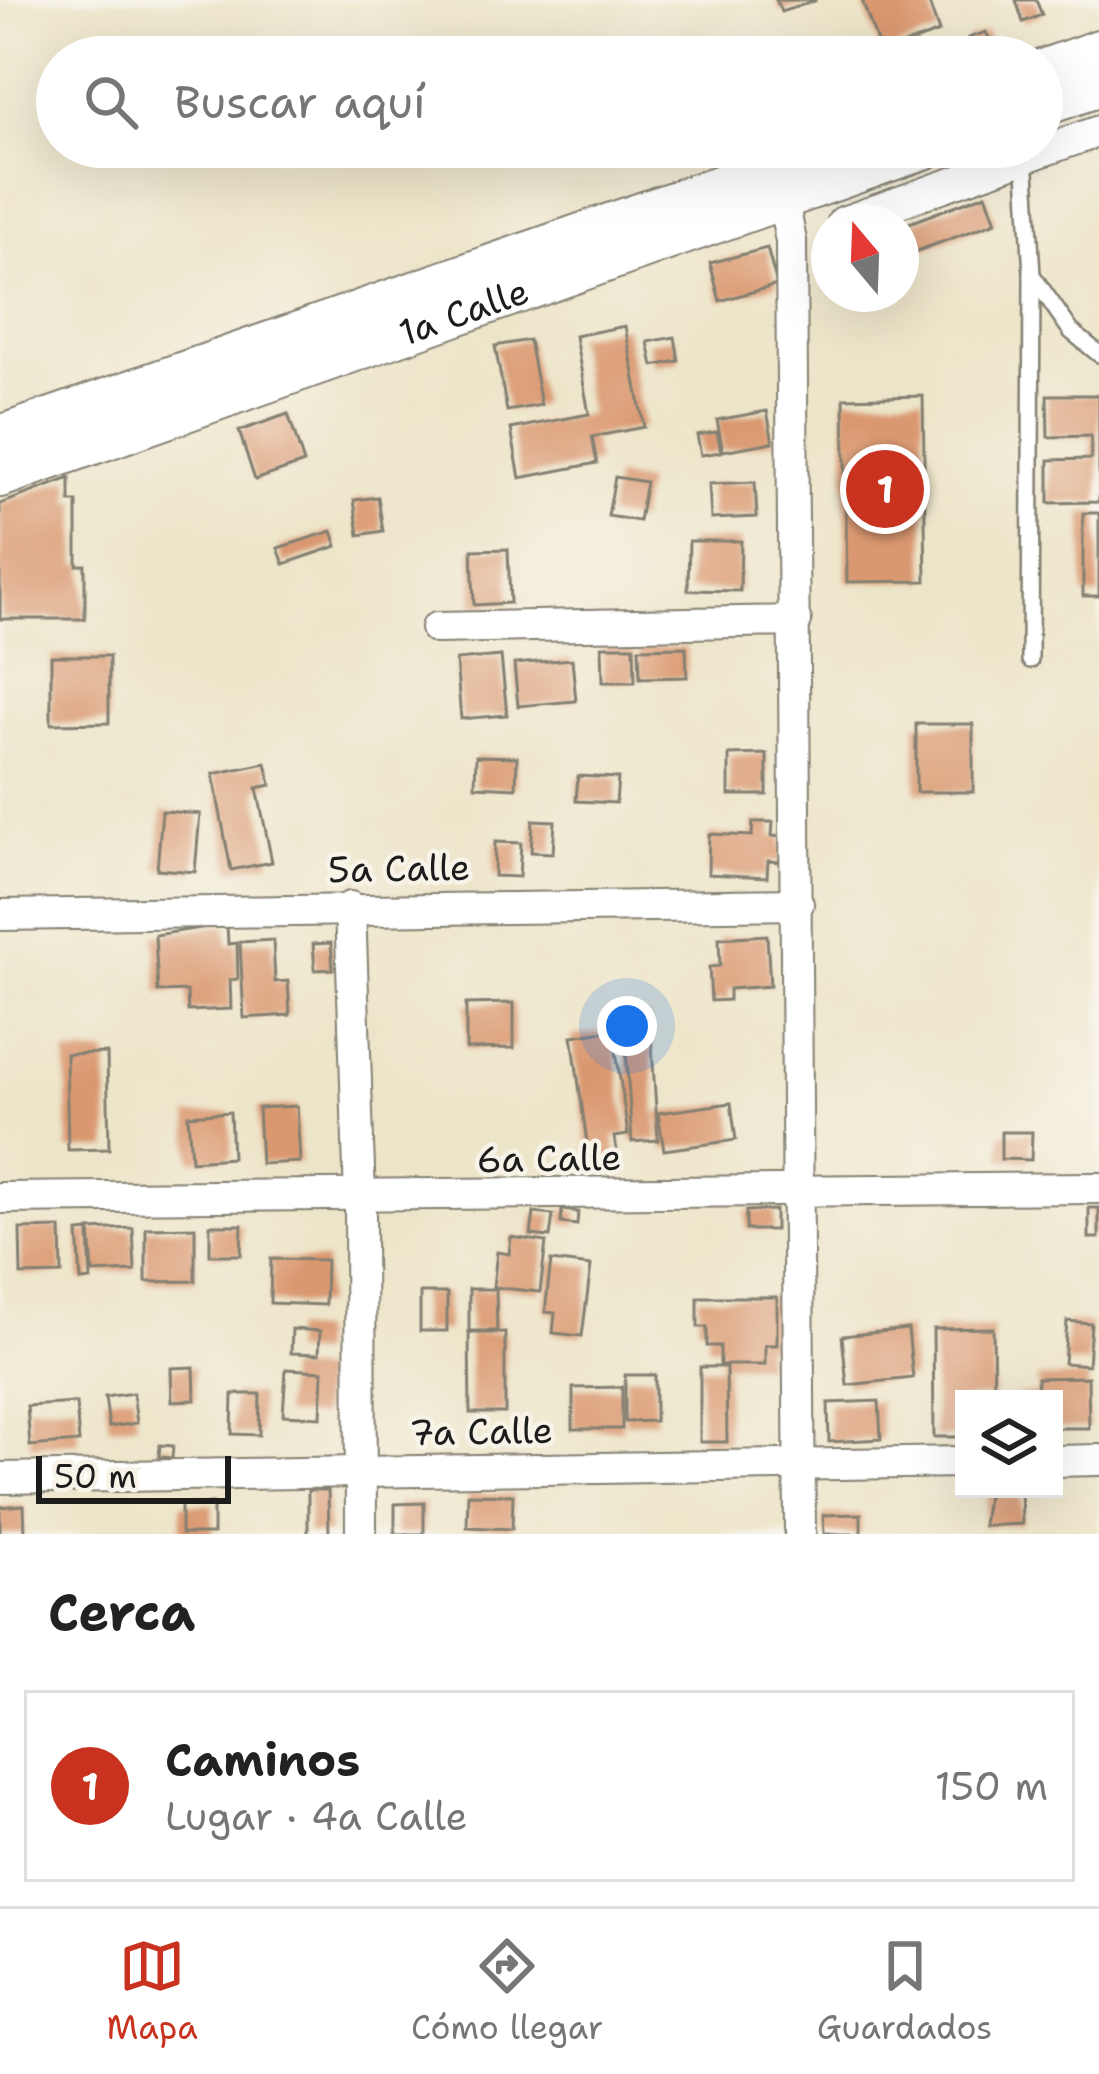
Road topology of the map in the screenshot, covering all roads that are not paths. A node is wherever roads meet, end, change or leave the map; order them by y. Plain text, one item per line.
1 (1099, 51) edge
2 (1063, 64) edge
3 (1099, 85) edge
4 (1063, 98) edge
5 (1099, 131) edge
6 (1063, 141) edge
7 (802, 168) edge
8 (841, 168) edge
9 (983, 168) edge
10 (1026, 168) edge
11 (780, 183) junction
12 (890, 204) edge
13 (811, 233) edge
14 (790, 241) junction
15 (1032, 275) junction
16 (1099, 354) edge
17 (0, 437) edge
18 (0, 476) edge
19 (796, 621) junction
20 (436, 628) dead end
21 (1030, 660) dead end
22 (798, 904) junction
23 (350, 907) junction
24 (0, 915) edge
25 (1099, 1187) edge
26 (796, 1194) junction
27 (0, 1198) edge
28 (360, 1198) junction
29 (1099, 1460) edge
30 (1063, 1461) edge
31 (955, 1462) edge
32 (801, 1465) junction
33 (361, 1471) junction
34 (0, 1478) edge
35 (361, 1534) edge
36 (800, 1534) edge

1 - 2 main road
3 - 4 main road
5 - 6 street
7 - 11 main road, 1a Calle
8 - 11 main road, 1a Calle
9 - 12 street
10 - 15 lane
11 - 14 street
11 - 17 main road, 1a Calle
11 - 18 main road, 1a Calle
13 - 14 street
14 - 19 street
15 - 16 lane
15 - 21 lane
19 - 20 street
19 - 22 street
22 - 23 street, 5a Calle
22 - 26 street
23 - 24 street, 5a Calle
23 - 28 street
25 - 26 street, 6a Calle
26 - 28 street, 6a Calle
26 - 32 street
27 - 28 street, 6a Calle
28 - 33 street
29 - 30 street
31 - 32 street, 7a Calle
32 - 33 street, 7a Calle
32 - 36 street
33 - 34 street, 7a Calle
33 - 35 street

